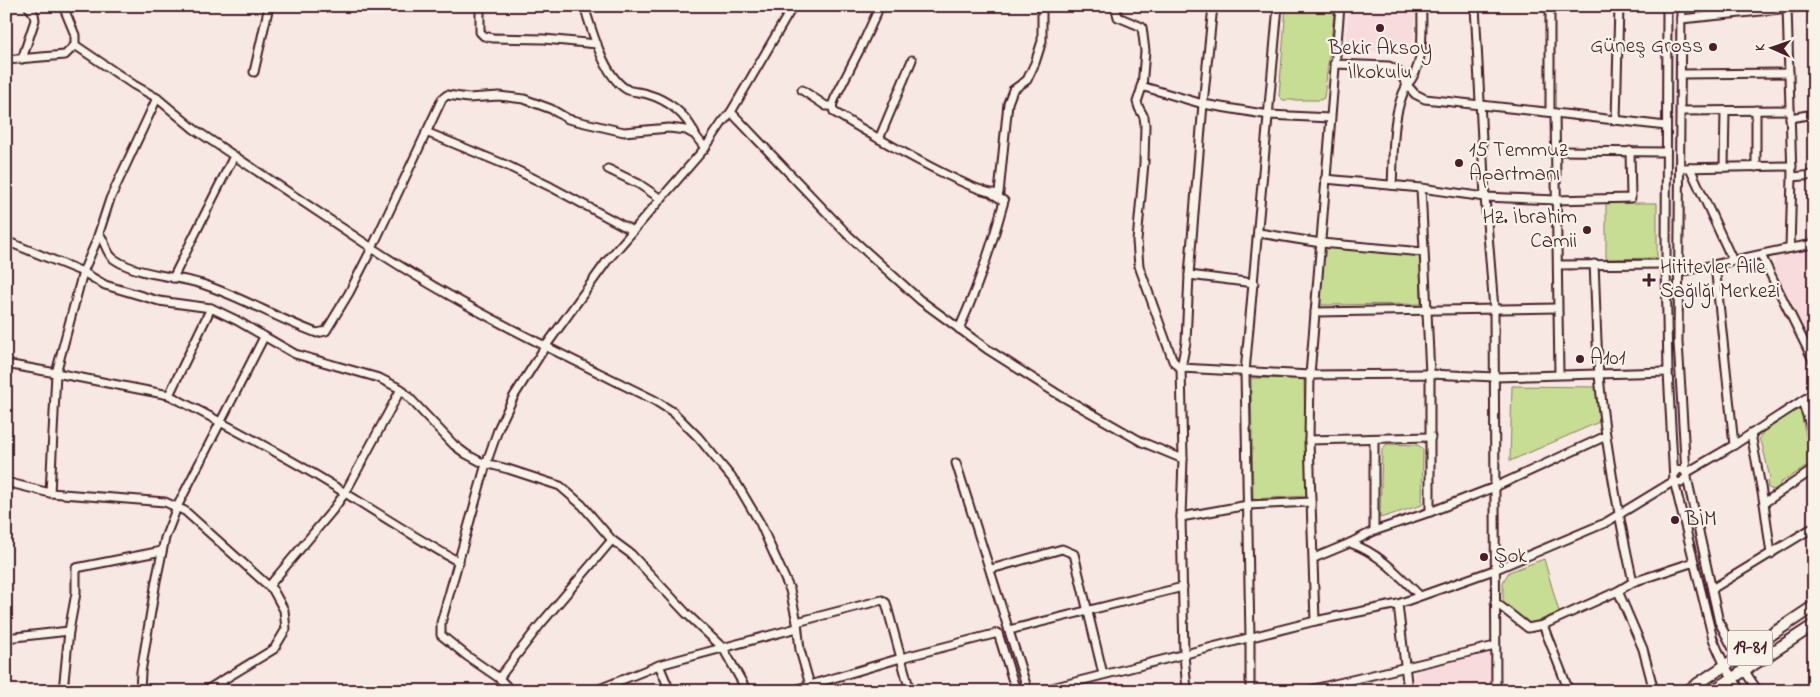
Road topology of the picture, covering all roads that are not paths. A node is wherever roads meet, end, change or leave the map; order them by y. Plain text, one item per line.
1 (28, 6) edge
2 (63, 6) edge
3 (269, 6) edge
4 (480, 6) edge
5 (584, 6) edge
6 (793, 6) edge
7 (880, 6) edge
8 (1042, 6) edge
9 (1115, 6) edge
10 (1213, 6) edge
11 (1278, 6) edge
12 (1340, 6) edge
13 (1422, 6) edge
14 (1476, 6) edge
15 (1550, 6) edge
16 (1619, 6) edge
17 (1667, 6) edge
18 (1681, 6) edge
19 (1810, 6) edge
20 (1787, 7) edge
21 (1681, 19) junction
22 (597, 44) junction
23 (75, 45) junction
24 (22, 59) junction
25 (6, 60) edge
26 (912, 60) dead end
27 (1334, 64) junction
28 (254, 72) dead end
29 (1789, 73) junction
30 (1681, 74) junction
31 (1407, 85) junction
32 (1142, 86) junction
33 (802, 90) dead end
34 (157, 98) junction
35 (1203, 104) junction
36 (1480, 104) junction
37 (832, 106) junction
38 (1756, 110) junction
39 (1681, 111) junction
40 (1725, 111) junction
41 (732, 112) junction
42 (1553, 113) junction
43 (1790, 114) junction
44 (1814, 114) edge
45 (1269, 115) junction
46 (1330, 118) junction
47 (1616, 120) junction
48 (1666, 126) junction
49 (426, 132) junction
50 (695, 135) junction
51 (879, 139) junction
52 (705, 148) junction
53 (1630, 151) junction
54 (1556, 152) junction
55 (1666, 152) junction
56 (234, 156) junction
57 (1792, 166) junction
58 (1756, 167) junction
59 (1681, 168) junction
60 (1690, 168) junction
61 (1724, 168) junction
62 (608, 170) dead end
63 (1814, 175) edge
64 (1792, 177) junction
65 (1325, 179) junction
66 (1392, 185) junction
67 (1421, 188) junction
68 (994, 194) junction
69 (1485, 197) junction
70 (661, 199) junction
71 (1556, 200) junction
72 (632, 231) junction
73 (1259, 233) junction
74 (98, 234) junction
75 (1320, 243) junction
76 (7, 244) edge
77 (1814, 244) edge
78 (372, 248) junction
79 (1790, 248) junction
80 (1423, 252) junction
81 (1761, 255) junction
82 (1733, 261) junction
83 (1594, 264) junction
84 (1666, 264) junction
85 (1715, 265) junction
86 (1558, 266) junction
87 (83, 272) junction
88 (1678, 272) junction
89 (1189, 276) junction
90 (173, 278) junction
91 (1254, 283) junction
92 (211, 308) junction
93 (1494, 308) junction
94 (1557, 308) junction
95 (1426, 310) junction
96 (1315, 312) junction
97 (959, 328) junction
98 (264, 337) junction
99 (545, 347) junction
100 (1814, 362) edge
101 (6, 364) edge
102 (1181, 368) junction
103 (1245, 372) junction
104 (1668, 372) junction
105 (56, 373) junction
106 (1310, 374) junction
107 (1430, 374) junction
108 (1559, 374) junction
109 (1599, 374) junction
110 (1495, 377) junction
111 (401, 389) junction
112 (1814, 393) edge
113 (169, 395) junction
114 (1802, 401) junction
115 (222, 423) junction
116 (1751, 434) junction
117 (1606, 436) junction
118 (1814, 436) edge
119 (1431, 437) junction
120 (1374, 439) junction
121 (1309, 440) junction
122 (1734, 444) junction
123 (1183, 460) junction
124 (956, 463) dead end
125 (486, 464) junction
126 (1814, 469) edge
127 (1686, 475) junction
128 (1674, 478) junction
129 (6, 482) edge
130 (1495, 486) junction
131 (50, 493) junction
132 (345, 494) junction
133 (1311, 502) junction
134 (1764, 503) junction
135 (1248, 505) junction
136 (177, 507) junction
137 (1430, 512) junction
138 (1618, 514) junction
139 (1181, 517) junction
140 (1814, 527) edge
141 (1374, 531) junction
142 (612, 540) junction
143 (1350, 543) junction
144 (162, 551) junction
145 (1770, 554) junction
146 (1314, 558) junction
147 (459, 562) junction
148 (1694, 562) junction
149 (990, 569) junction
150 (1494, 570) junction
151 (1633, 582) junction
152 (269, 586) junction
153 (1183, 587) junction
154 (1712, 589) junction
155 (1618, 591) junction
156 (1419, 595) junction
157 (1495, 602) junction
158 (1398, 604) junction
159 (1814, 606) edge
160 (1088, 610) junction
161 (1315, 621) junction
162 (797, 625) junction
163 (1814, 625) edge
164 (1543, 626) junction
165 (69, 630) junction
166 (1009, 630) junction
167 (6, 638) edge
168 (1250, 638) junction
169 (1495, 646) junction
170 (723, 648) junction
171 (1184, 654) junction
172 (1737, 657) junction
173 (901, 658) junction
174 (659, 666) junction
175 (1725, 666) junction
176 (1406, 667) junction
177 (1744, 670) junction
178 (1103, 674) junction
179 (499, 678) junction
180 (1732, 678) junction
181 (221, 681) junction
182 (812, 688) edge
183 (63, 691) edge
184 (140, 691) edge
185 (205, 691) edge
186 (226, 691) edge
187 (511, 691) edge
188 (594, 691) edge
189 (670, 691) edge
190 (748, 691) edge
191 (792, 691) edge
192 (910, 691) edge
193 (1016, 691) edge
194 (1028, 691) edge
195 (1040, 691) edge
196 (1187, 691) edge
197 (1250, 691) edge
198 (1305, 691) edge
199 (1408, 691) edge
200 (1496, 691) edge
201 (1569, 691) edge
202 (1654, 691) edge
203 (1687, 691) edge
204 (1713, 691) edge
205 (1741, 691) edge
206 (1758, 691) edge

1 - 24 street
2 - 23 street
3 - 28 street
4 - 22 street
5 - 22 street
6 - 41 street
7 - 37 street
8 - 68 street
9 - 32 street
10 - 35 street
11 - 45 street
12 - 27 street
13 - 31 street
14 - 36 street
15 - 42 street
16 - 47 street
17 - 48 street
18 - 21 street
19 - 20 street
20 - 21 street
20 - 29 street
21 - 30 street
22 - 50 street
23 - 24 street
23 - 34 street
24 - 25 street
26 - 51 street
27 - 31 street
27 - 46 street
29 - 30 street
29 - 43 street
30 - 39 street
31 - 36 street
31 - 66 street
32 - 35 street
32 - 102 street
33 - 37 street
34 - 56 street
34 - 74 street
35 - 45 street
35 - 89 street
36 - 42 street
36 - 69 street
37 - 51 street
38 - 40 street
38 - 43 street
38 - 58 street
39 - 40 street
39 - 59 street
40 - 61 street
41 - 52 street
41 - 97 street
42 - 47 street
42 - 54 street
43 - 44 street
43 - 57 street
45 - 46 street
45 - 73 street
46 - 65 street
47 - 48 street
48 - 55 street
49 - 50 street
49 - 72 street
49 - 78 street
50 - 52 street
51 - 68 street
52 - 70 street
53 - 54 street
53 - 55 street
53 - 71 street
54 - 71 street
55 - 84 street
56 - 78 street
56 - 90 street
57 - 58 street
57 - 64 street
58 - 61 street
59 - 60 street
59 - 88 street
60 - 61 street
60 - 82 street
62 - 70 street
63 - 64 street
64 - 79 street
65 - 66 street
65 - 75 street
66 - 67 street
67 - 69 street
67 - 80 street
68 - 97 street
69 - 71 street
69 - 93 street
70 - 72 street
71 - 86 street
72 - 99 street
73 - 75 street
73 - 91 street
74 - 87 street
74 - 90 street
75 - 80 street
75 - 96 street
76 - 87 street
77 - 79 street
78 - 90 street
78 - 99 street
79 - 81 street
80 - 95 street
81 - 82 street
81 - 100 street
82 - 85 street
83 - 84 street
83 - 86 street
83 - 109 street
84 - 104 street
85 - 88 street
85 - 122 street
86 - 94 street
87 - 92 street
87 - 105 street
88 - 127 street
89 - 91 street
89 - 102 street
91 - 103 street
92 - 98 street
92 - 113 street
93 - 94 street
93 - 95 street
93 - 110 street
94 - 108 street
95 - 96 street
95 - 107 street
96 - 106 street
97 - 123 street
98 - 111 street
98 - 115 street
99 - 125 street
99 - 162 street
101 - 105 street
102 - 103 street
102 - 123 street
103 - 106 street
103 - 135 street
104 - 109 street
104 - 128 street
105 - 113 street
105 - 131 street
106 - 107 street
106 - 121 street
107 - 110 street
107 - 119 street
108 - 109 street
108 - 110 street
109 - 117 street
110 - 130 street
111 - 125 street
111 - 132 street
112 - 114 street
113 - 115 street
114 - 116 street
114 - 118 street
115 - 132 street
115 - 136 street
116 - 122 street
116 - 134 street
117 - 130 street
117 - 138 street
119 - 120 street
119 - 137 street
120 - 121 street
120 - 141 street
121 - 133 street
122 - 127 street
123 - 139 street
124 - 149 street
125 - 142 street
125 - 147 street
126 - 134 street
127 - 128 street
127 - 128 street
127 - 154 street
128 - 138 street
128 - 148 street
129 - 131 street
130 - 137 street
130 - 150 street
131 - 136 street
132 - 147 street
132 - 152 street
133 - 135 street
133 - 146 street
134 - 145 street
135 - 139 street
135 - 168 street
136 - 144 street
136 - 152 street
137 - 141 street
138 - 150 street
138 - 151 street
139 - 153 street
140 - 145 street
141 - 143 street
142 - 170 street
142 - 179 street
143 - 146 street
143 - 156 street
144 - 165 street
144 - 184 street
145 - 154 street
146 - 161 street
147 - 179 street
148 - 151 street
148 - 175 street
149 - 160 street
149 - 166 street
150 - 156 street
150 - 157 street
151 - 155 street
152 - 181 street
153 - 160 street
153 - 171 street
154 - 172 street
155 - 164 street
155 - 202 street
156 - 158 street
157 - 164 street
157 - 169 street
158 - 161 street
158 - 176 street
159 - 172 highway, 19-81
160 - 166 street
160 - 178 street
161 - 168 street
162 - 170 street
162 - 173 street
162 - 182 street
163 - 177 highway, 19-81
164 - 201 street
165 - 167 street
165 - 183 street
166 - 194 street
168 - 171 street
168 - 197 street
169 - 176 street
169 - 200 street
170 - 174 street
170 - 190 street
171 - 178 street
171 - 196 street
172 - 175 highway, 19-81
172 - 177 street
173 - 182 street
173 - 192 street
173 - 193 street
174 - 188 street
174 - 189 street
175 - 180 street
175 - 203 highway, 19-81
176 - 198 street
176 - 199 street
177 - 180 highway, 19-81
177 - 206 street
178 - 195 street
179 - 187 street
180 - 204 highway, 19-81
180 - 205 street
181 - 185 street
181 - 186 street
182 - 191 street

